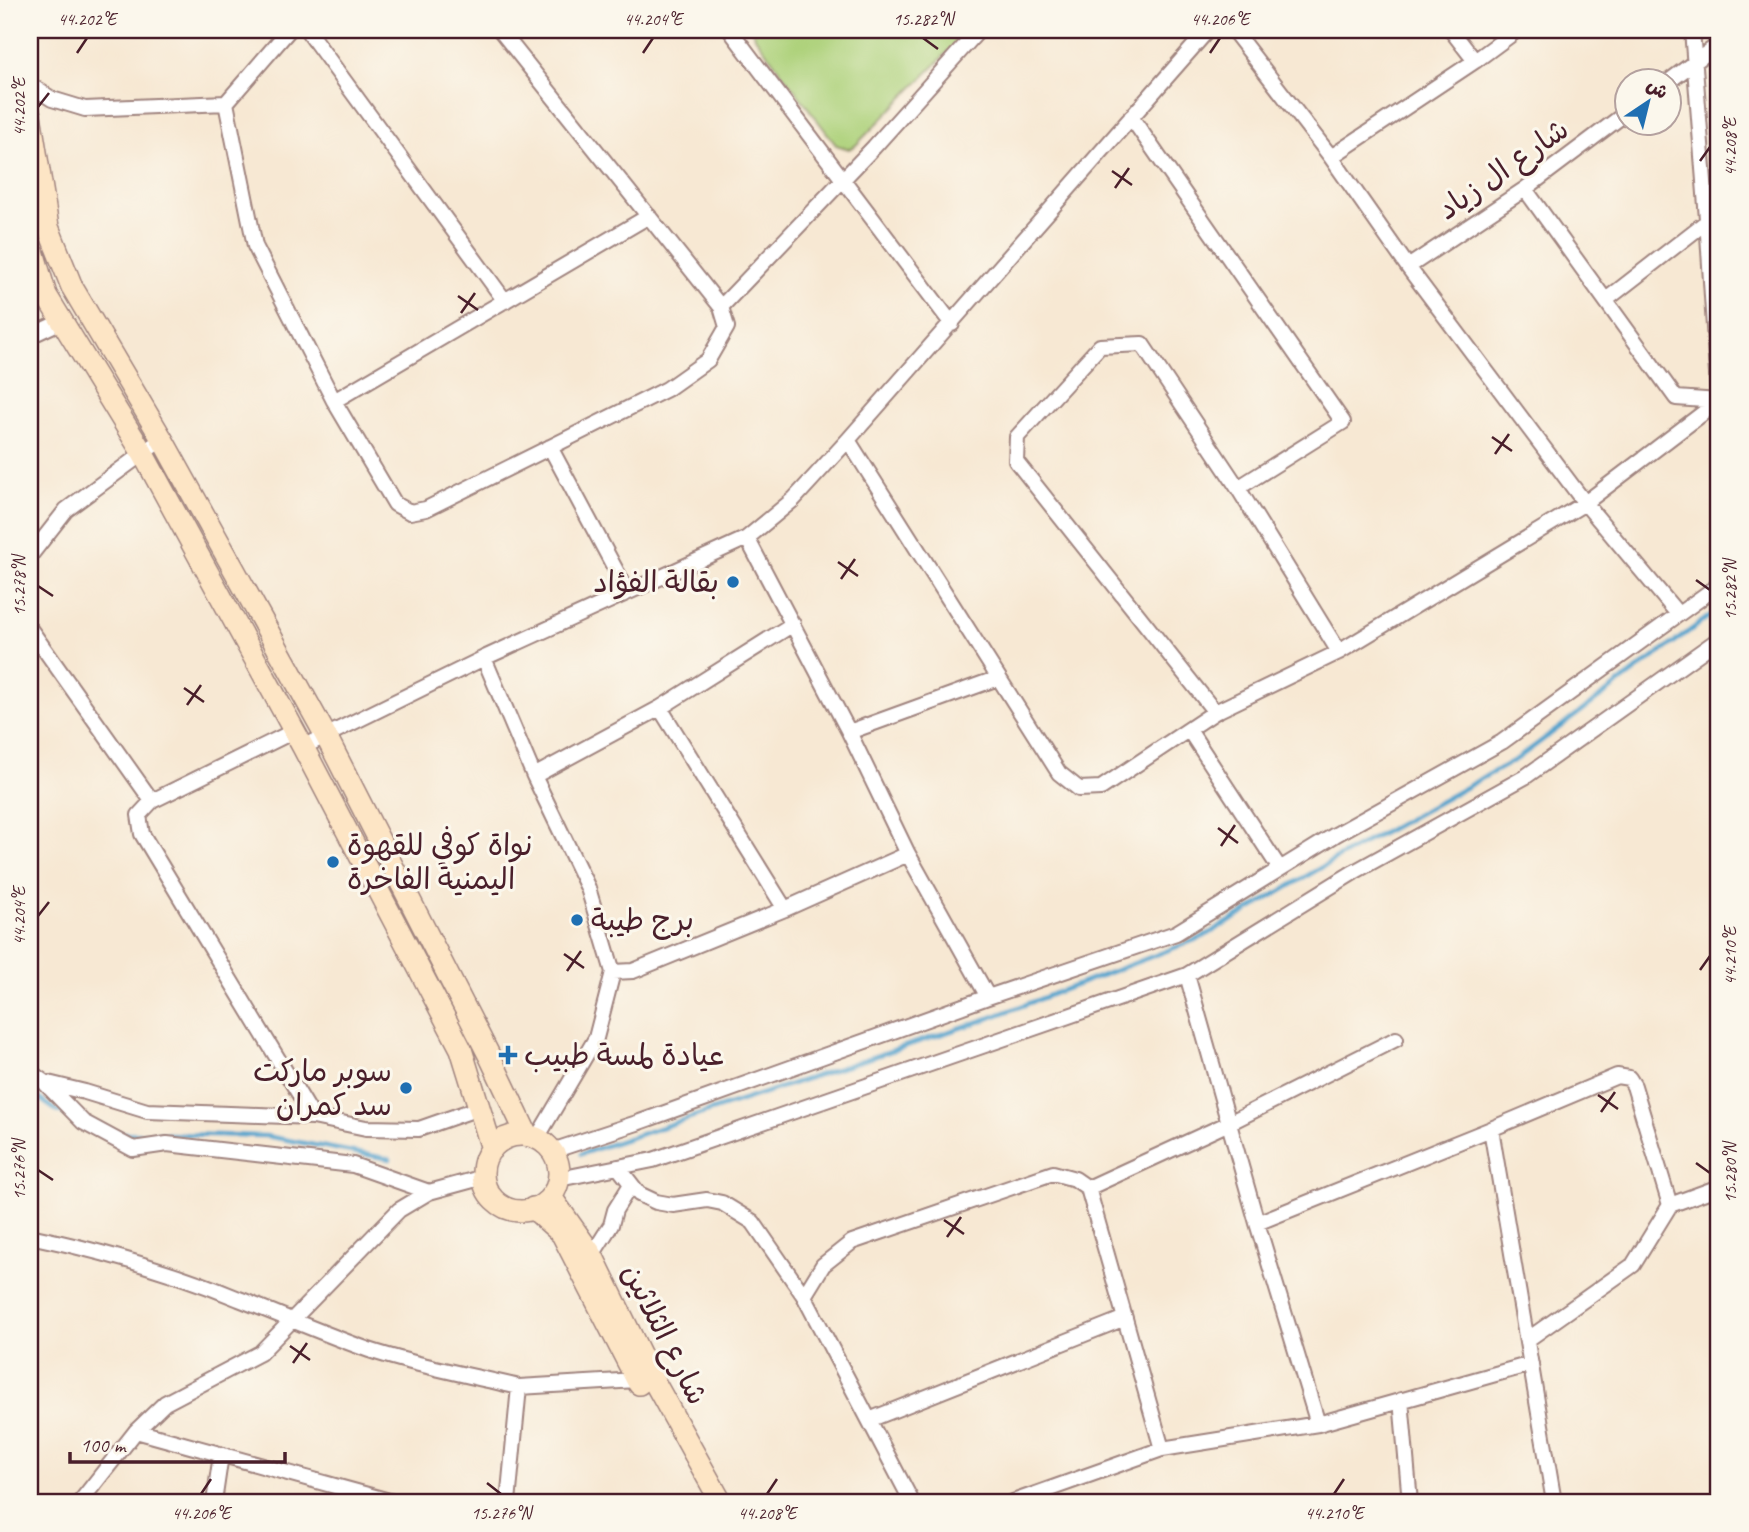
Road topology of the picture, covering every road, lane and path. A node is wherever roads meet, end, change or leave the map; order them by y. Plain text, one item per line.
1 (289, 30) edge
2 (307, 30) edge
3 (500, 30) edge
4 (730, 30) edge
5 (979, 30) edge
6 (1208, 30) edge
7 (1233, 30) edge
8 (1451, 30) edge
9 (1517, 30) edge
10 (1692, 30) edge
11 (1719, 44) edge
12 (1475, 61) junction
13 (1693, 63) junction
14 (1682, 71) edge
15 (30, 85) edge
16 (226, 103) junction
17 (30, 114) edge
18 (1131, 117) junction
19 (1612, 124) edge
20 (1331, 157) junction
21 (843, 178) junction
22 (1525, 189) junction
23 (1713, 215) edge
24 (649, 216) junction
25 (30, 241) edge
26 (1408, 267) junction
27 (1606, 300) junction
28 (505, 301) junction
29 (721, 307) junction
30 (62, 321) junction
31 (952, 324) junction
32 (30, 336) edge
33 (334, 401) junction
34 (1719, 402) edge
35 (162, 439) junction
36 (848, 440) junction
37 (550, 447) junction
38 (142, 452) junction
39 (1238, 488) junction
40 (1585, 503) junction
41 (747, 538) junction
42 (30, 556) edge
43 (1719, 585) edge
44 (627, 591) junction
45 (1678, 614) junction
46 (793, 624) junction
47 (30, 629) edge
48 (1719, 639) edge
49 (1339, 652) junction
50 (484, 658) junction
51 (998, 678) junction
52 (660, 708) junction
53 (1215, 712) junction
54 (1189, 730) junction
55 (849, 732) junction
56 (326, 736) junction
57 (298, 739) junction
58 (534, 776) junction
59 (152, 801) junction
60 (908, 854) junction
61 (1280, 869) junction
62 (785, 909) junction
63 (613, 972) junction
64 (1187, 975) junction
65 (988, 997) junction
66 (1396, 1039) dead end
67 (30, 1072) edge
68 (44, 1082) junction
69 (479, 1108) junction
70 (313, 1117) junction
71 (1229, 1123) junction
72 (1491, 1129) junction
73 (539, 1142) junction
74 (492, 1149) junction
75 (618, 1167) junction
76 (484, 1177) junction
77 (631, 1186) junction
78 (1719, 1187) edge
79 (1088, 1188) junction
80 (429, 1192) junction
81 (548, 1194) junction
82 (1670, 1205) junction
83 (1257, 1223) junction
84 (30, 1236) edge
85 (592, 1255) junction
86 (804, 1296) junction
87 (1125, 1318) junction
88 (293, 1322) junction
89 (1527, 1340) junction
90 (1531, 1364) junction
91 (637, 1380) junction
92 (519, 1387) junction
93 (1401, 1400) junction
94 (869, 1420) junction
95 (1318, 1424) junction
96 (136, 1431) junction
97 (1162, 1449) junction
98 (221, 1455) junction
99 (80, 1502) edge
100 (214, 1502) edge
101 (393, 1502) edge
102 (508, 1502) edge
103 (705, 1502) edge
104 (721, 1502) edge
105 (912, 1502) edge
106 (1013, 1502) edge
107 (1410, 1502) edge
108 (1551, 1502) edge

1 - 16 street
2 - 28 street
3 - 24 street
4 - 21 street
5 - 21 street
6 - 18 street
7 - 20 street
8 - 12 street
9 - 12 street
10 - 13 street
11 - 13 street
12 - 20 street
13 - 14 street
13 - 23 street
15 - 16 street
16 - 33 street
17 - 35 main road
18 - 31 street
18 - 39 street
19 - 22 street, شارع ال زياد
20 - 26 street
21 - 29 street
21 - 31 street
22 - 26 street, شارع ال زياد
22 - 27 street
23 - 27 street
23 - 34 street
24 - 28 street
24 - 29 street
25 - 30 main road
26 - 40 street
27 - 34 street
28 - 33 street
29 - 37 street
30 - 32 street
30 - 38 main road
31 - 36 street
33 - 37 street
34 - 40 street
35 - 38 street
35 - 56 main road
36 - 41 street
36 - 51 street
37 - 44 street
38 - 42 street
38 - 57 main road
39 - 49 street
39 - 53 street
40 - 45 street
40 - 49 street
41 - 44 street
41 - 46 street
43 - 45 street
44 - 50 street
45 - 61 street
46 - 52 street
46 - 55 street
47 - 59 street
48 - 64 street
49 - 53 street
50 - 56 street
50 - 58 street
51 - 54 street
51 - 55 street
52 - 58 street
52 - 62 street
53 - 54 street
54 - 61 street
55 - 60 street
56 - 57 street
56 - 73 main road
57 - 59 street
57 - 69 main road
58 - 63 street
59 - 70 street
60 - 62 street
60 - 65 street
61 - 65 street
62 - 63 street
63 - 73 street
64 - 71 street
64 - 75 street
65 - 73 street
66 - 71 street
67 - 68 street
68 - 70 street
68 - 80 street
69 - 70 street
69 - 74 main road
71 - 79 street
71 - 83 street
72 - 82 street
72 - 83 street
72 - 89 street
73 - 74 main road
73 - 81 main road
74 - 76 main road
75 - 77 street
75 - 81 street
76 - 80 street
76 - 81 main road
77 - 85 street
77 - 86 street
78 - 82 street
79 - 86 street
79 - 87 street
80 - 88 street
81 - 85 main road, شارع الثلاثين
81 - 91 main road, شارع الثلاثين
82 - 89 street
83 - 95 street
84 - 88 street
85 - 104 main road, شارع الثلاثين
86 - 94 street
87 - 94 street
87 - 97 street
88 - 92 street
88 - 96 street
89 - 90 street
90 - 93 street
90 - 108 street
91 - 92 street
91 - 103 main road, شارع الثلاثين
92 - 102 street
93 - 95 street
93 - 107 street
94 - 105 street
95 - 97 street
96 - 98 street
96 - 99 street
97 - 106 street
98 - 100 street
98 - 101 street

